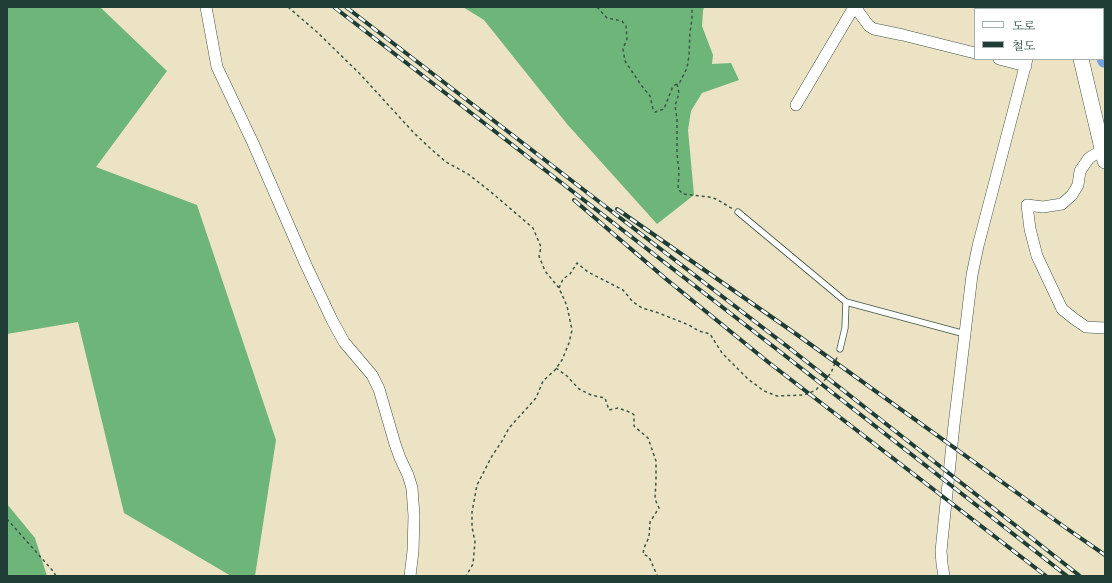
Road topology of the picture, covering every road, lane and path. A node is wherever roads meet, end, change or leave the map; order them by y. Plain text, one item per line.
1 (206, 7) edge
2 (288, 7) edge
3 (597, 7) edge
4 (691, 7) edge
5 (854, 7) edge
6 (974, 53) edge
7 (1006, 60) edge
8 (1081, 60) edge
9 (1026, 63) edge
10 (678, 84) junction
11 (796, 105) dead end
12 (1104, 155) edge
13 (738, 212) joint
14 (559, 288) junction
15 (846, 302) junction
16 (1105, 328) edge
17 (965, 334) junction
18 (840, 349) joint
19 (556, 368) junction
20 (7, 518) edge
21 (56, 576) edge
22 (410, 576) edge
23 (466, 576) edge
24 (657, 576) edge
25 (944, 576) edge

1 - 22 street
2 - 14 path
3 - 10 path
4 - 10 path
5 - 6 street
5 - 11 street
7 - 9 street
8 - 12 main road
9 - 17 street
10 - 13 path
12 - 16 street
13 - 15 lane
14 - 18 path
14 - 19 path
15 - 17 lane
15 - 18 lane
17 - 25 street
19 - 23 path
19 - 24 path
20 - 21 path

